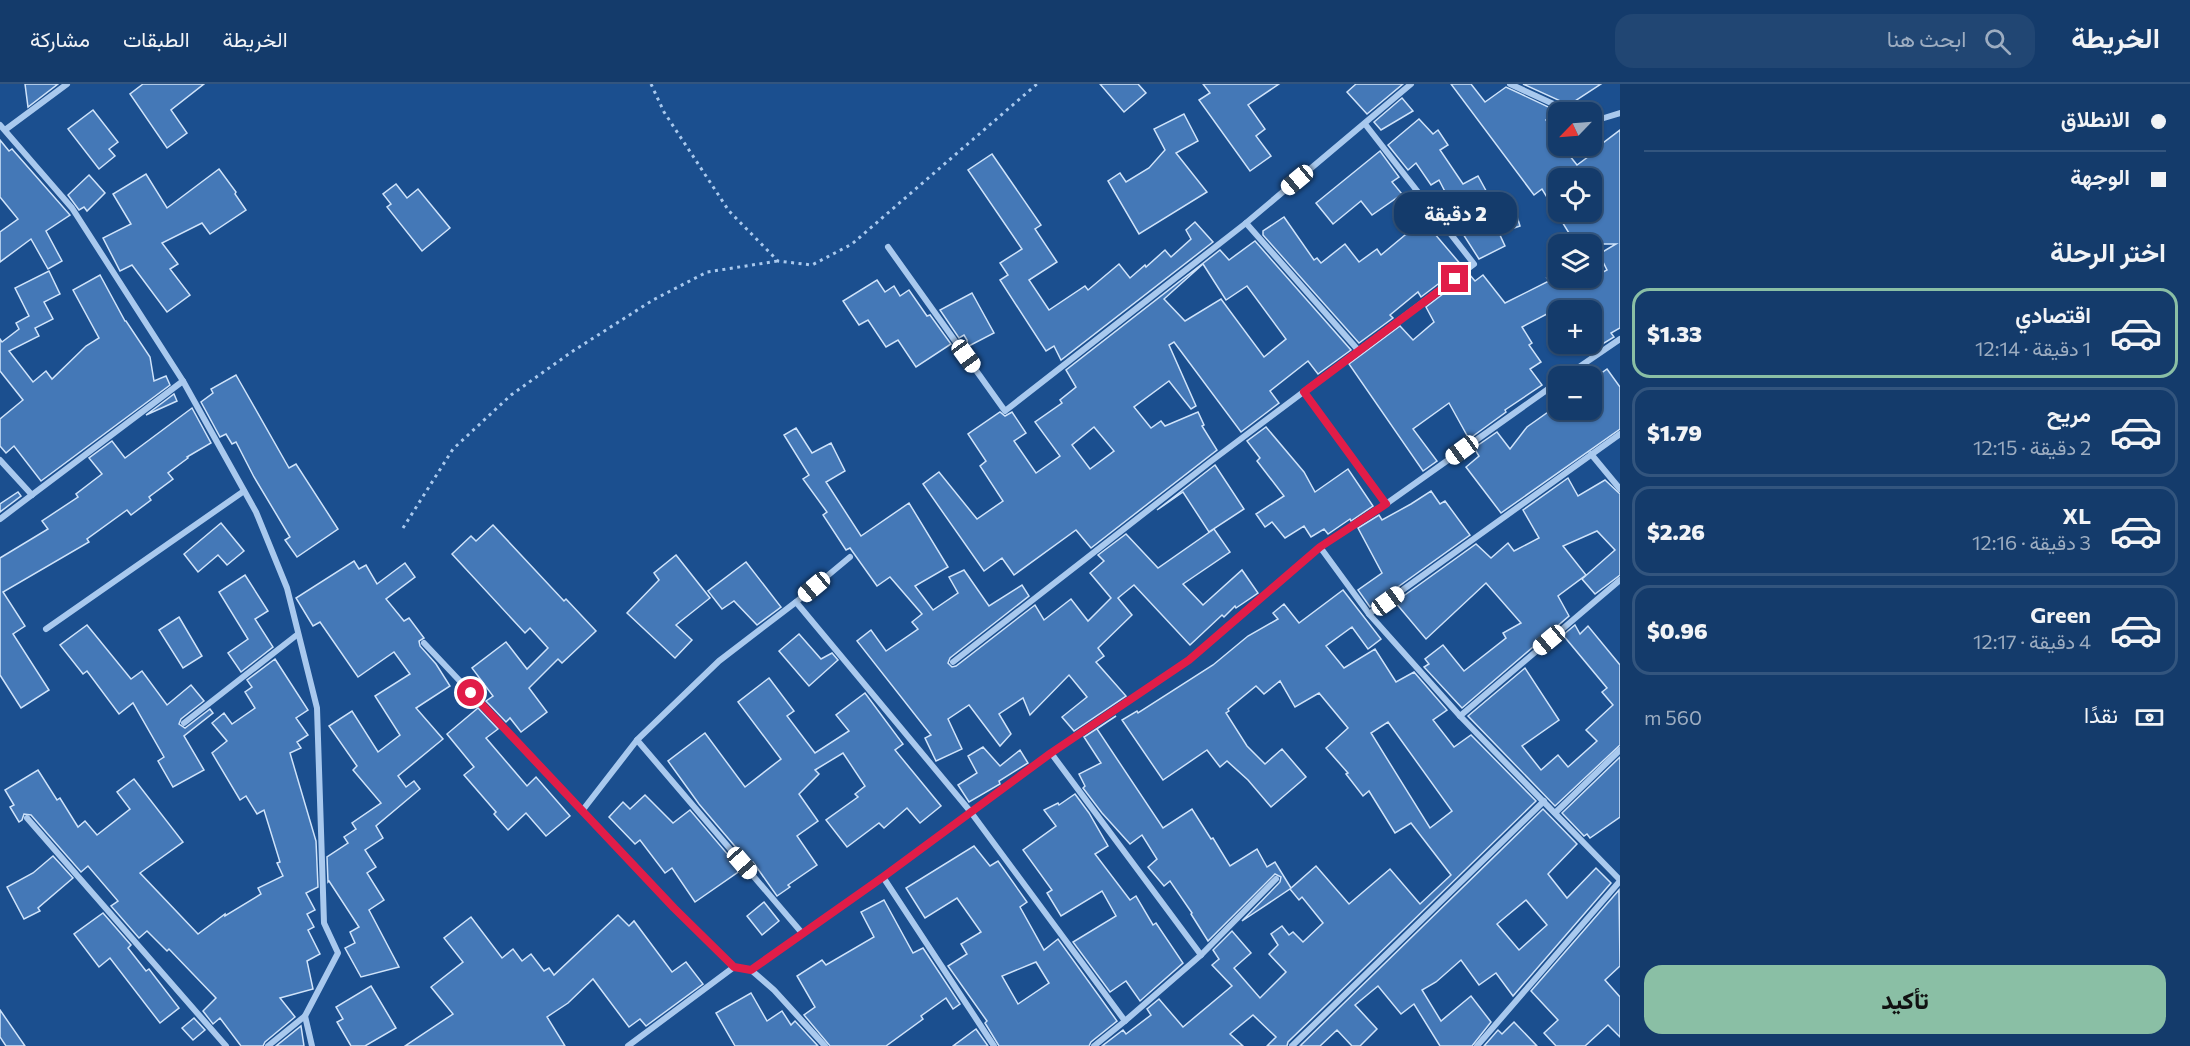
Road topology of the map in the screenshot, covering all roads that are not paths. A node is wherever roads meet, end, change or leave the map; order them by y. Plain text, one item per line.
1 (67, 84) edge
2 (1411, 84) edge
3 (1510, 84) edge
4 (1549, 102) edge
5 (1620, 113) edge
6 (1602, 118) edge
7 (1365, 124) junction
8 (2, 127) edge
9 (1246, 223) junction
10 (888, 247) dead end
11 (1620, 339) edge
12 (1359, 351) junction
13 (1581, 366) edge
14 (183, 381) junction
15 (1548, 389) edge
16 (1304, 392) junction
17 (1620, 434) edge
18 (1591, 454) junction
19 (0, 460) edge
20 (1620, 489) edge
21 (244, 491) junction
22 (32, 495) junction
23 (1386, 504) junction
24 (0, 519) edge
25 (1320, 547) junction
26 (850, 557) dead end
27 (1620, 579) edge
28 (796, 602) junction
29 (1369, 614) junction
30 (46, 629) dead end
31 (298, 634) junction
32 (424, 643) dead end
33 (953, 662) dead end
34 (1460, 716) junction
35 (184, 723) dead end
36 (637, 740) junction
37 (1620, 750) edge
38 (1051, 753) junction
39 (1544, 801) junction
40 (582, 811) junction
41 (970, 811) junction
42 (1555, 813) junction
43 (27, 818) dead end
44 (883, 877) junction
45 (1276, 879) dead end
46 (1620, 880) edge
47 (802, 933) junction
48 (1201, 955) junction
49 (734, 967) junction
50 (751, 970) junction
51 (305, 1016) junction
52 (1125, 1021) junction
53 (226, 1046) edge
54 (268, 1046) edge
55 (312, 1046) edge
56 (628, 1046) edge
57 (825, 1046) edge
58 (994, 1046) edge
59 (1094, 1046) edge
60 (1292, 1046) edge
61 (1477, 1046) edge

1 - 8 street
2 - 7 street
3 - 4 street
5 - 6 street
7 - 9 street
7 - 12 street
8 - 14 street
9 - 10 street
9 - 12 street
11 - 13 street
12 - 16 street
14 - 21 street
14 - 22 street
15 - 23 street
16 - 23 street
16 - 33 street
17 - 18 street
18 - 20 street
18 - 29 street
19 - 22 street
21 - 30 street
21 - 31 street
22 - 24 street
23 - 25 street
25 - 29 street
25 - 38 street
26 - 28 street
27 - 34 street
28 - 36 street
28 - 41 street
29 - 34 street
31 - 35 street
31 - 51 street
32 - 40 street
34 - 39 street
36 - 40 street
36 - 47 street
37 - 42 street
38 - 41 street
38 - 48 street
39 - 42 street
39 - 60 street
40 - 49 street
41 - 44 street
41 - 52 street
42 - 46 street
43 - 53 street
44 - 47 street
44 - 58 street
45 - 48 street
46 - 61 street
47 - 50 street
48 - 52 street
49 - 50 street
49 - 56 street
50 - 57 street
51 - 54 street
51 - 55 street
52 - 59 street

